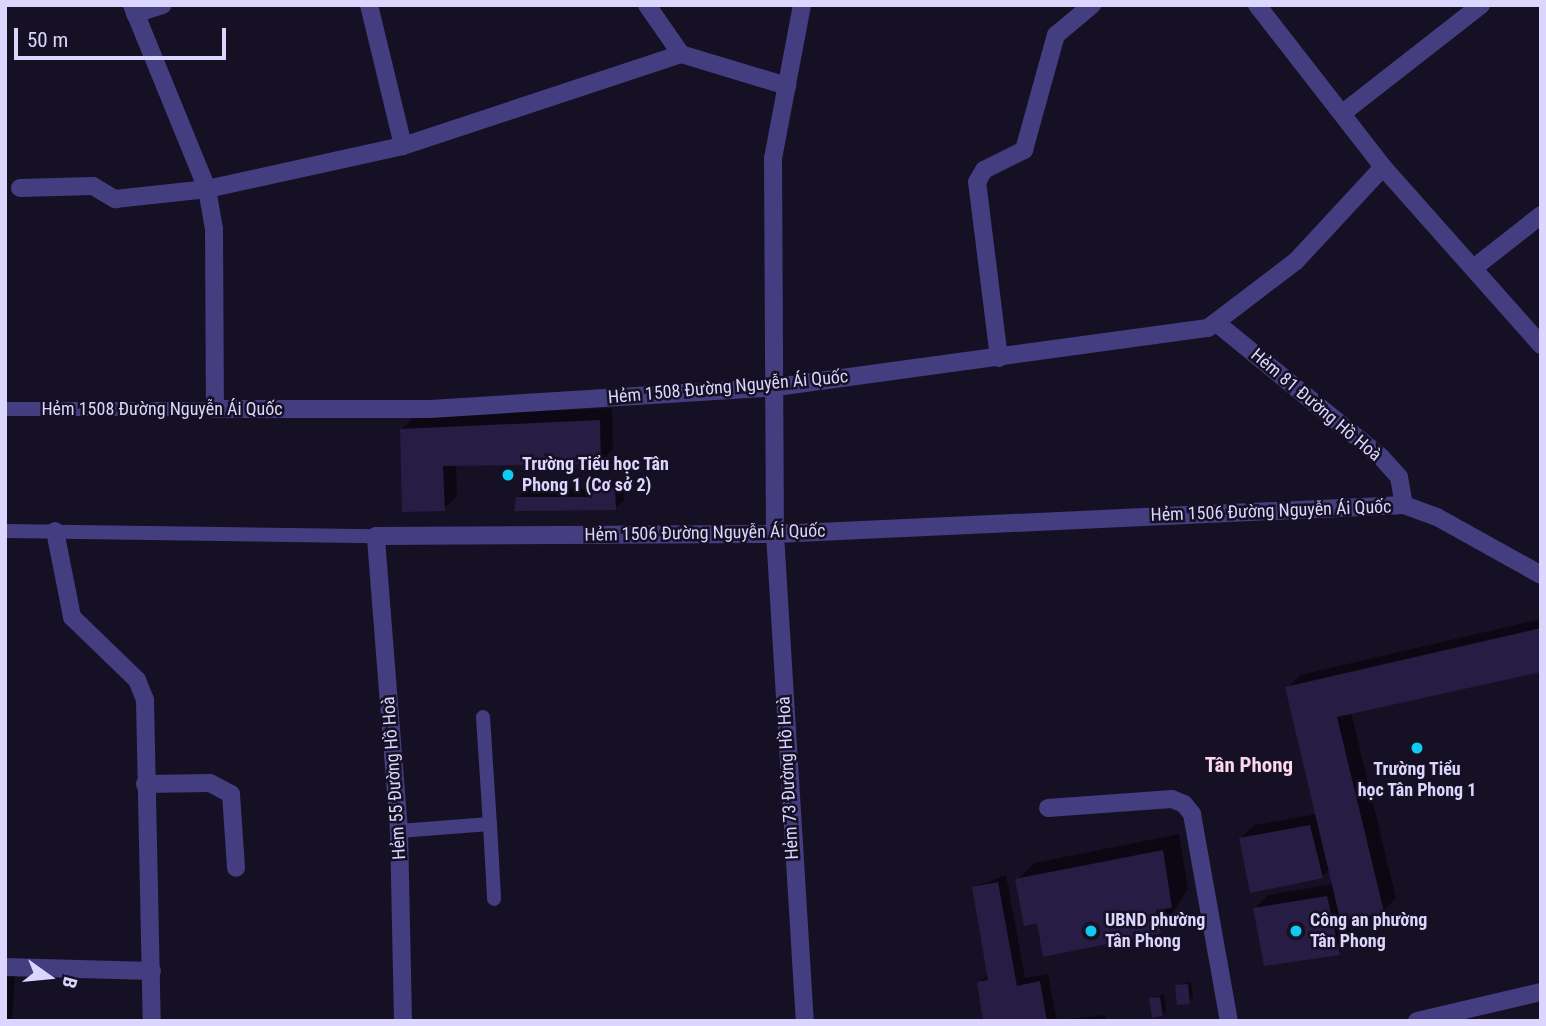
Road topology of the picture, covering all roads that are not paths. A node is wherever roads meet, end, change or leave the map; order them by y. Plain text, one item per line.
1 (163, 5) edge
2 (369, 5) edge
3 (647, 5) edge
4 (802, 5) edge
5 (1093, 5) edge
6 (1257, 5) edge
7 (1481, 5) edge
8 (133, 10) edge
9 (681, 54) junction
10 (787, 86) junction
11 (1344, 112) junction
12 (403, 146) junction
13 (1383, 167) junction
14 (20, 188) dead end
15 (207, 190) junction
16 (1541, 215) edge
17 (1475, 267) junction
18 (1219, 325) junction
19 (1541, 345) edge
20 (999, 358) junction
21 (776, 387) junction
22 (5, 409) edge
23 (215, 409) junction
24 (1404, 505) junction
25 (5, 531) edge
26 (55, 531) junction
27 (775, 534) junction
28 (376, 536) junction
29 (1541, 575) edge
30 (483, 717) dead end
31 (145, 785) junction
32 (1048, 808) dead end
33 (490, 824) junction
34 (399, 831) junction
35 (236, 868) dead end
36 (494, 899) dead end
37 (5, 967) edge
38 (152, 971) junction
39 (1541, 992) edge
40 (152, 1021) edge
41 (403, 1021) edge
42 (805, 1021) edge
43 (1229, 1021) edge
44 (1418, 1021) edge

1 - 8 street
2 - 12 street
3 - 9 street
4 - 10 street, Hẻm 73 Đường Hồ Hoà
5 - 20 street
6 - 11 street
7 - 11 street
8 - 15 street
9 - 10 street
9 - 12 street
10 - 21 street, Hẻm 73 Đường Hồ Hoà
11 - 13 street
12 - 15 street
13 - 17 street
13 - 18 street
14 - 15 street
15 - 23 street
16 - 17 street
17 - 19 street
18 - 20 street, Hẻm 1508 Đường Nguyễn Ái Quốc
18 - 24 street, Hẻm 81 Đường Hồ Hoà
20 - 21 street, Hẻm 1508 Đường Nguyễn Ái Quốc
21 - 23 street, Hẻm 1508 Đường Nguyễn Ái Quốc
21 - 27 street, Hẻm 73 Đường Hồ Hoà
22 - 23 lane, Hẻm 1508 Đường Nguyễn Ái Quốc
24 - 27 street, Hẻm 1506 Đường Nguyễn Ái Quốc
24 - 29 street
25 - 26 lane, Hẻm 1506 Đường Nguyễn Ái Quốc
26 - 28 lane, Hẻm 1506 Đường Nguyễn Ái Quốc
26 - 31 street
27 - 28 street, Hẻm 1506 Đường Nguyễn Ái Quốc
27 - 42 street, Hẻm 73 Đường Hồ Hoà
28 - 34 street, Hẻm 55 Đường Hồ Hoà
30 - 33 lane
31 - 35 street
31 - 38 street
32 - 43 street
33 - 34 lane
33 - 36 lane
34 - 41 street, Hẻm 55 Đường Hồ Hoà
37 - 38 street
38 - 40 street
39 - 44 street

